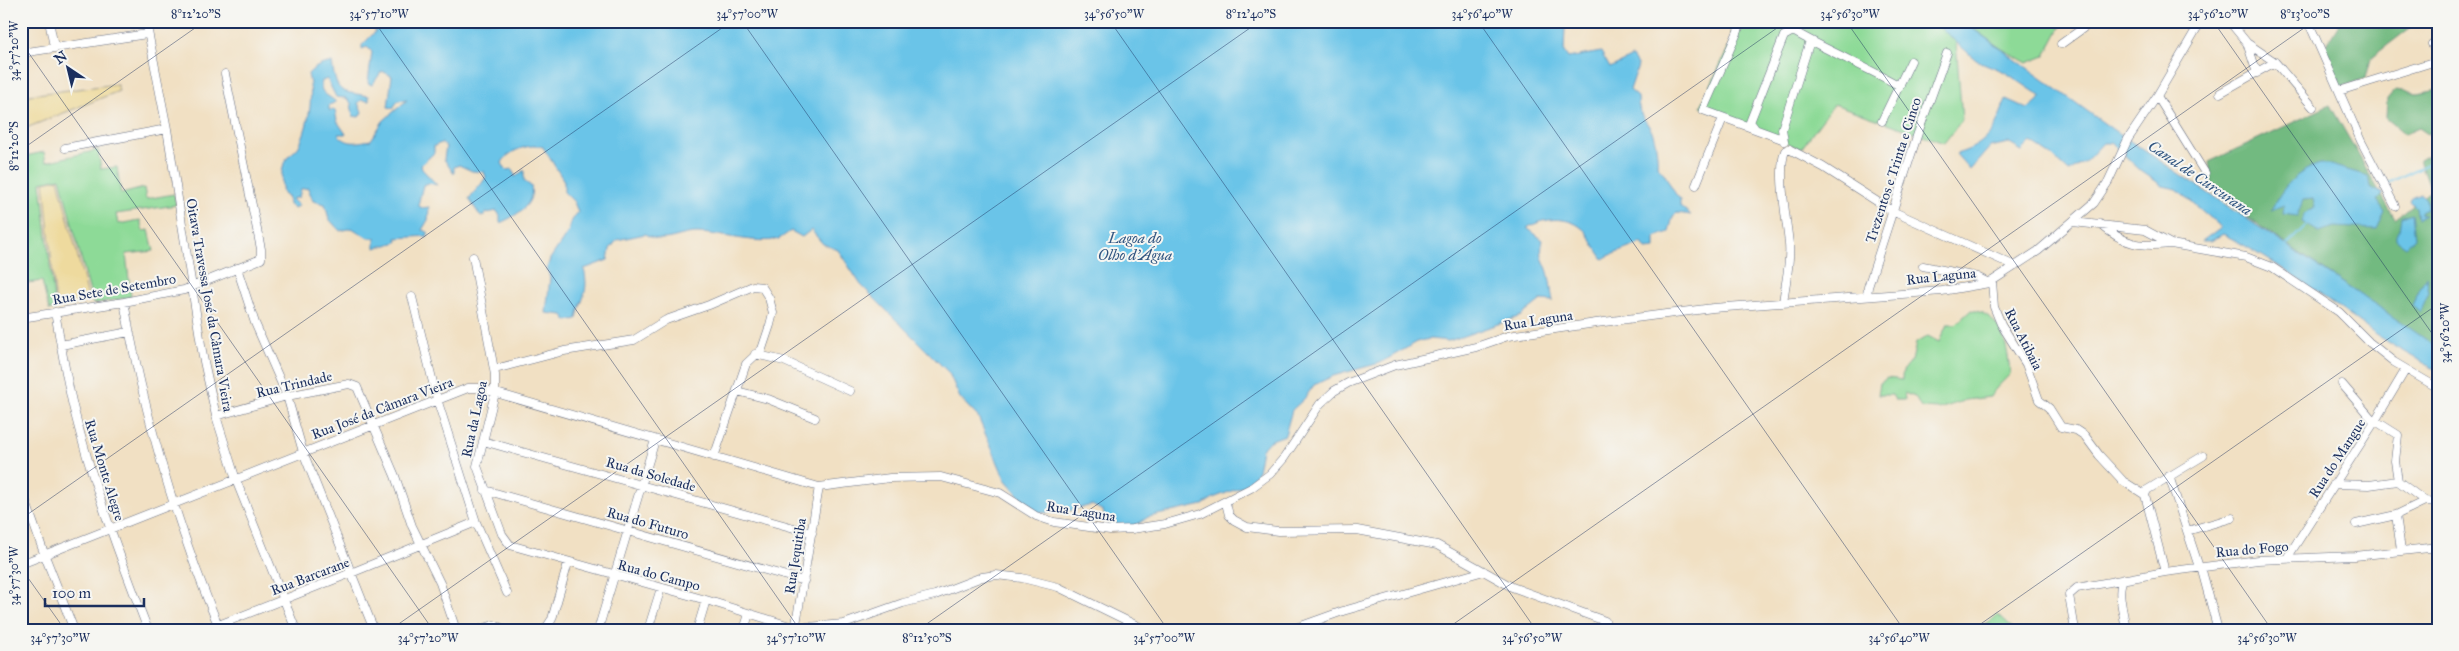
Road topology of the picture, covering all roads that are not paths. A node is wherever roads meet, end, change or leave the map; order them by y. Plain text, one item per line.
1 (50, 21) edge
2 (146, 21) edge
3 (1740, 21) edge
4 (2093, 21) edge
5 (2201, 21) edge
6 (2229, 21) edge
7 (2308, 21) edge
8 (147, 34) junction
9 (2436, 40) edge
10 (1810, 41) junction
11 (2247, 43) junction
12 (2062, 44) dead end
13 (54, 47) junction
14 (21, 53) edge
15 (1946, 53) dead end
16 (1911, 61) dead end
17 (2275, 62) junction
18 (2257, 72) junction
19 (225, 74) dead end
20 (1900, 86) junction
21 (2339, 91) junction
22 (2220, 93) dead end
23 (2157, 96) junction
24 (2313, 107) dead end
25 (1723, 118) junction
26 (1882, 121) dead end
27 (1754, 127) junction
28 (167, 129) junction
29 (1782, 139) junction
30 (64, 148) dead end
31 (1789, 149) junction
32 (2205, 173) dead end
33 (1696, 185) dead end
34 (2394, 206) dead end
35 (1892, 211) junction
36 (2073, 222) junction
37 (2100, 224) junction
38 (2171, 244) junction
39 (472, 257) dead end
40 (1923, 266) dead end
41 (2015, 266) junction
42 (237, 268) junction
43 (1990, 282) junction
44 (192, 287) junction
45 (1867, 296) junction
46 (412, 298) dead end
47 (124, 302) junction
48 (1783, 303) junction
49 (55, 312) junction
50 (21, 318) edge
51 (129, 332) junction
52 (61, 345) junction
53 (755, 354) junction
54 (495, 369) junction
55 (2406, 369) junction
56 (2342, 384) dead end
57 (2438, 388) edge
58 (737, 391) junction
59 (850, 391) dead end
60 (495, 393) junction
61 (288, 396) junction
62 (436, 399) junction
63 (216, 416) junction
64 (814, 418) dead end
65 (2376, 421) junction
66 (374, 425) junction
67 (654, 440) junction
68 (484, 441) junction
69 (304, 452) junction
70 (2203, 456) dead end
71 (714, 457) junction
72 (2169, 476) junction
73 (236, 480) junction
74 (2398, 480) junction
75 (640, 484) junction
76 (2334, 484) junction
77 (819, 487) junction
78 (21, 488) edge
79 (485, 490) junction
80 (2145, 495) junction
81 (2425, 501) junction
82 (2438, 502) edge
83 (1226, 503) junction
84 (174, 506) junction
85 (2396, 515) junction
86 (2232, 518) dead end
87 (476, 522) junction
88 (2356, 524) dead end
89 (628, 530) junction
90 (110, 531) junction
91 (2187, 531) junction
92 (812, 533) junction
93 (422, 545) junction
94 (2438, 547) edge
95 (515, 548) joint
96 (2400, 550) junction
97 (45, 556) junction
98 (2287, 558) junction
99 (568, 563) junction
100 (21, 564) edge
101 (2200, 567) junction
102 (1484, 571) junction
103 (2165, 572) junction
104 (351, 573) junction
105 (614, 576) junction
106 (2124, 579) junction
107 (804, 581) junction
108 (661, 588) junction
109 (507, 593) dead end
110 (284, 599) junction
111 (706, 600) junction
112 (749, 614) junction
113 (1606, 621) dead end
114 (219, 627) edge
115 (795, 629) edge
116 (74, 630) edge
117 (148, 630) edge
118 (206, 630) edge
119 (296, 630) edge
120 (374, 630) edge
121 (456, 630) edge
122 (478, 630) edge
123 (506, 630) edge
124 (545, 630) edge
125 (598, 630) edge
126 (648, 630) edge
127 (697, 630) edge
128 (744, 630) edge
129 (1146, 630) edge
130 (1290, 630) edge
131 (2075, 630) edge
132 (2126, 630) edge
133 (2218, 630) edge

1 - 13 street
2 - 8 street, Oitava Travessa José da Câmara Vieira
3 - 25 street
4 - 12 street
5 - 23 street, Rua Laguna
6 - 11 street
7 - 21 street
8 - 13 street
8 - 28 street, Oitava Travessa José da Câmara Vieira
9 - 21 street
10 - 20 street
10 - 27 street
10 - 29 street
11 - 17 street
11 - 18 street
13 - 14 street
15 - 35 street, Trezentos e Trinta e Cinco
16 - 20 street
17 - 18 street
17 - 24 street
18 - 22 street
19 - 42 street, Rua Sete de Setembro
20 - 26 street
21 - 34 street
23 - 32 street
23 - 36 street, Rua Laguna
25 - 27 street
25 - 33 street
27 - 29 street
28 - 30 street
28 - 44 street, Oitava Travessa José da Câmara Vieira
29 - 31 street
31 - 35 street
31 - 48 street
35 - 41 street
35 - 45 street, Trezentos e Trinta e Cinco
36 - 37 street
36 - 41 street, Rua Laguna
37 - 38 street
37 - 38 street
38 - 55 street
39 - 54 street, Rua da Lagoa
40 - 43 street
41 - 43 street, Rua Laguna
42 - 44 street, Rua Sete de Setembro
42 - 61 street
43 - 45 street, Rua Laguna
43 - 80 street, Rua Atibaia
44 - 47 street, Rua Sete de Setembro
44 - 63 street, Oitava Travessa José da Câmara Vieira
45 - 48 street, Rua Laguna
46 - 62 street
47 - 49 street, Rua Sete de Setembro
47 - 51 street
48 - 83 street, Rua Laguna
49 - 50 street, Rua Sete de Setembro
49 - 52 street, Rua Monte Alegre
51 - 52 street
51 - 84 street
52 - 90 street, Rua Monte Alegre
53 - 54 street
53 - 58 street
53 - 59 street
54 - 60 street, Rua da Lagoa
55 - 57 street
55 - 65 street, Rua do Mangue
56 - 65 street
58 - 64 street
58 - 71 street
60 - 62 street, Rua José da Câmara Vieira
60 - 67 street, Rua José da Câmara Vieira
60 - 68 street, Rua da Lagoa
61 - 63 street, Rua Trindade
61 - 66 street, Rua Trindade
61 - 69 street
62 - 66 street, Rua José da Câmara Vieira
62 - 87 street
63 - 73 street, Oitava Travessa José da Câmara Vieira
65 - 74 street
65 - 76 street, Rua do Mangue
66 - 69 street, Rua José da Câmara Vieira
66 - 93 street
67 - 71 street, Rua José da Câmara Vieira
67 - 75 street
68 - 75 street, Rua da Soledade
68 - 79 street, Rua da Lagoa
69 - 73 street, Rua José da Câmara Vieira
69 - 104 street
70 - 72 street
71 - 77 street, Rua José da Câmara Vieira
72 - 80 street
72 - 91 street
73 - 84 street, Rua José da Câmara Vieira
73 - 110 street, Oitava Travessa José da Câmara Vieira
74 - 76 street
74 - 81 street
75 - 89 street
75 - 92 street, Rua da Soledade
76 - 98 street, Rua do Mangue
77 - 83 street, Rua Laguna
77 - 92 street, Rua Jequitiba
78 - 97 street
79 - 89 street, Rua do Futuro
79 - 95 street, Rua da Lagoa
80 - 103 street
81 - 82 street
81 - 85 street
83 - 102 street
84 - 90 street, Rua José da Câmara Vieira
84 - 114 street
85 - 88 street
85 - 96 street
86 - 91 street
87 - 93 street, Rua Barcarane
87 - 109 street
89 - 105 street
89 - 107 street, Rua do Futuro
90 - 97 street, Rua José da Câmara Vieira
90 - 117 street, Rua Monte Alegre
91 - 101 street
92 - 107 street, Rua Jequitiba
93 - 104 street, Rua Barcarane
93 - 121 street
94 - 96 street, Rua do Fogo
95 - 99 street, Rua do Campo
96 - 98 street, Rua do Fogo
97 - 100 street, Rua José da Câmara Vieira
97 - 116 street
98 - 101 street, Rua do Fogo
99 - 105 street, Rua do Campo
99 - 124 street
101 - 103 street, Rua do Fogo
101 - 133 street
102 - 113 street
102 - 130 street
103 - 106 street, Rua do Fogo
104 - 110 street, Rua Barcarane
104 - 120 street
105 - 108 street, Rua do Campo
105 - 125 street
106 - 131 street, Rua do Fogo
106 - 132 street
107 - 115 street, Rua Jequitiba
108 - 111 street, Rua do Campo
108 - 126 street
110 - 114 street, Rua Barcarane
110 - 119 street, Oitava Travessa José da Câmara Vieira
111 - 112 street, Rua do Campo
111 - 127 street
112 - 115 street, Rua do Campo
112 - 128 street
114 - 118 street, Rua Barcarane
115 - 129 street
122 - 123 street

